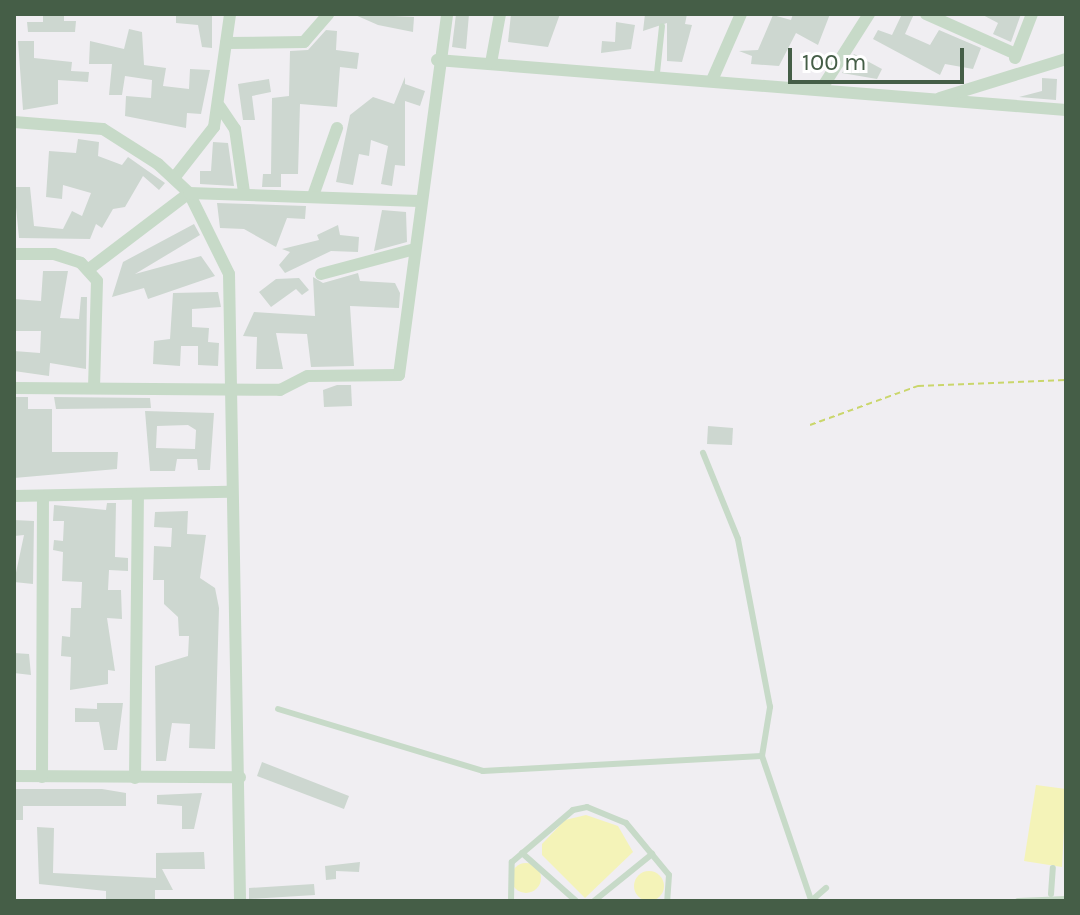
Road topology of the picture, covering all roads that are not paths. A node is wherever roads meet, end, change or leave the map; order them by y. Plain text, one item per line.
1 (230, 14) edge
2 (328, 14) edge
3 (447, 14) edge
4 (500, 14) edge
5 (741, 14) edge
6 (869, 14) edge
7 (926, 14) edge
8 (1032, 14) edge
9 (662, 26) dead end
10 (226, 43) junction
11 (1016, 54) junction
12 (1066, 59) edge
13 (437, 60) junction
14 (491, 63) junction
15 (1010, 72) junction
16 (657, 73) junction
17 (713, 78) junction
18 (822, 88) junction
19 (937, 99) junction
20 (220, 107) junction
21 (1066, 110) edge
22 (14, 122) edge
23 (337, 128) dead end
24 (174, 178) junction
25 (244, 192) junction
26 (189, 193) junction
27 (314, 193) junction
28 (419, 201) junction
29 (415, 249) junction
30 (14, 254) edge
31 (89, 269) junction
32 (321, 274) dead end
33 (14, 388) edge
34 (94, 388) junction
35 (231, 390) junction
36 (703, 453) dead end
37 (229, 492) junction
38 (14, 496) edge
39 (43, 496) junction
40 (138, 496) junction
41 (278, 709) dead end
42 (762, 756) junction
43 (14, 776) edge
44 (42, 777) junction
45 (240, 777) junction
46 (135, 778) junction
47 (522, 853) junction
48 (652, 854) junction
49 (1053, 868) dead end
50 (826, 888) dead end
51 (1051, 894) junction
52 (1066, 899) edge
53 (240, 901) edge
54 (511, 901) edge
55 (576, 901) edge
56 (594, 901) edge
57 (667, 901) edge
58 (811, 901) edge
59 (1018, 901) edge

1 - 10 street
2 - 10 street
3 - 13 street
4 - 14 street
5 - 17 street
6 - 18 street
7 - 11 street
8 - 11 street
9 - 16 lane
10 - 20 street
11 - 15 street
12 - 15 street
13 - 14 street
13 - 28 street
14 - 16 street
15 - 19 street
16 - 17 street
17 - 18 street
18 - 19 street
19 - 21 street
20 - 24 street
20 - 25 street
22 - 24 street
23 - 27 street
24 - 26 street
25 - 26 street
25 - 27 street
26 - 31 street
26 - 35 street
27 - 28 street
28 - 29 street
29 - 32 street
29 - 35 street
30 - 31 street
31 - 34 street
33 - 34 street
34 - 35 street
35 - 37 street
36 - 42 lane
37 - 40 street
37 - 45 street
38 - 39 street
39 - 40 street
39 - 44 street
40 - 46 street
41 - 42 lane
42 - 58 lane
43 - 44 street
44 - 46 street
45 - 46 street
45 - 53 street
47 - 48 lane
47 - 54 lane
47 - 55 lane
48 - 56 lane
48 - 57 lane
49 - 51 lane
50 - 58 lane
51 - 52 lane
51 - 59 lane

